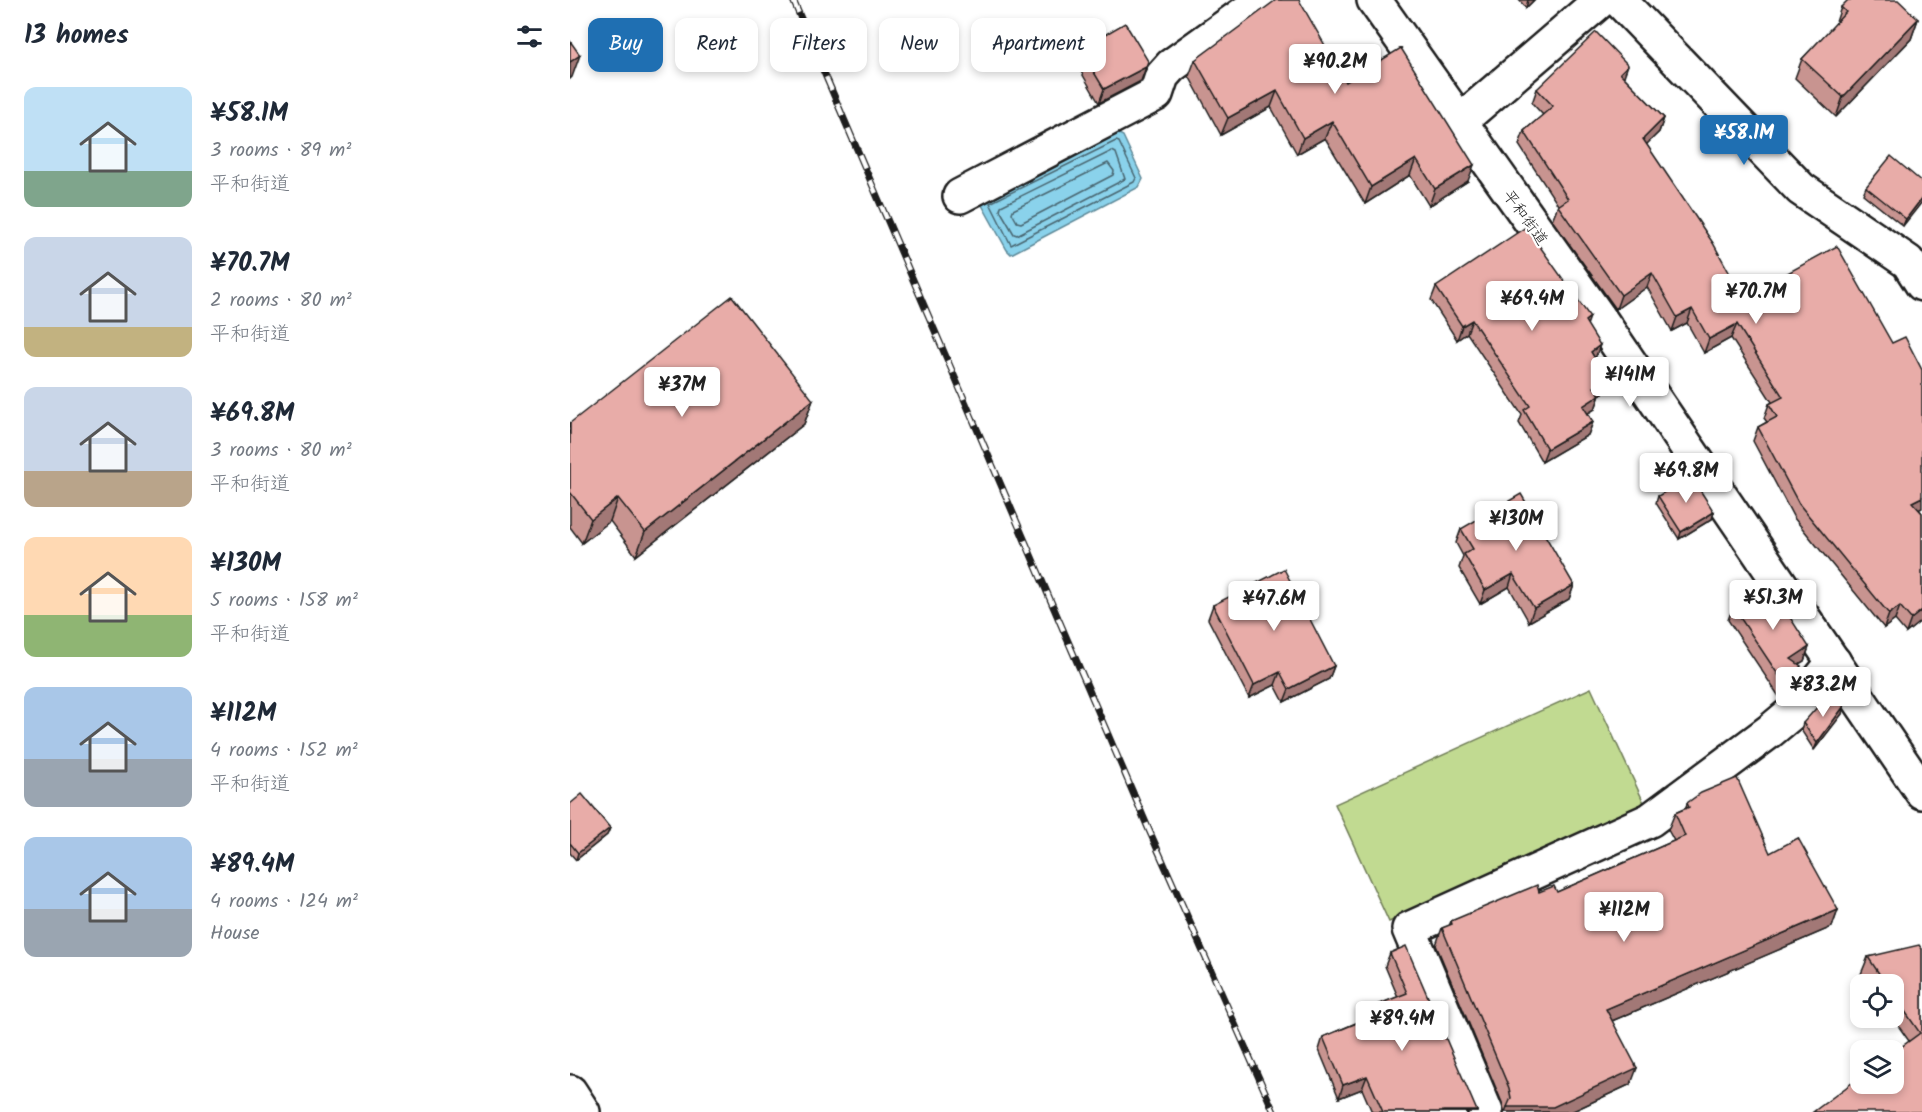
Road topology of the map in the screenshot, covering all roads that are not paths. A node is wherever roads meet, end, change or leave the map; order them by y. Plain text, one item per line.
1 (1263, 0) edge
2 (1374, 0) edge
3 (1601, 0) edge
4 (1619, 0) edge
5 (1458, 123) junction
6 (960, 196) dead end
7 (1922, 284) edge
8 (1834, 662) junction
9 (1922, 792) edge
10 (1486, 1112) edge

1 - 6 street
2 - 5 street, 平和街道
3 - 5 street
4 - 7 street
5 - 8 street, 平和街道
8 - 9 street, 平和街道
8 - 10 street

